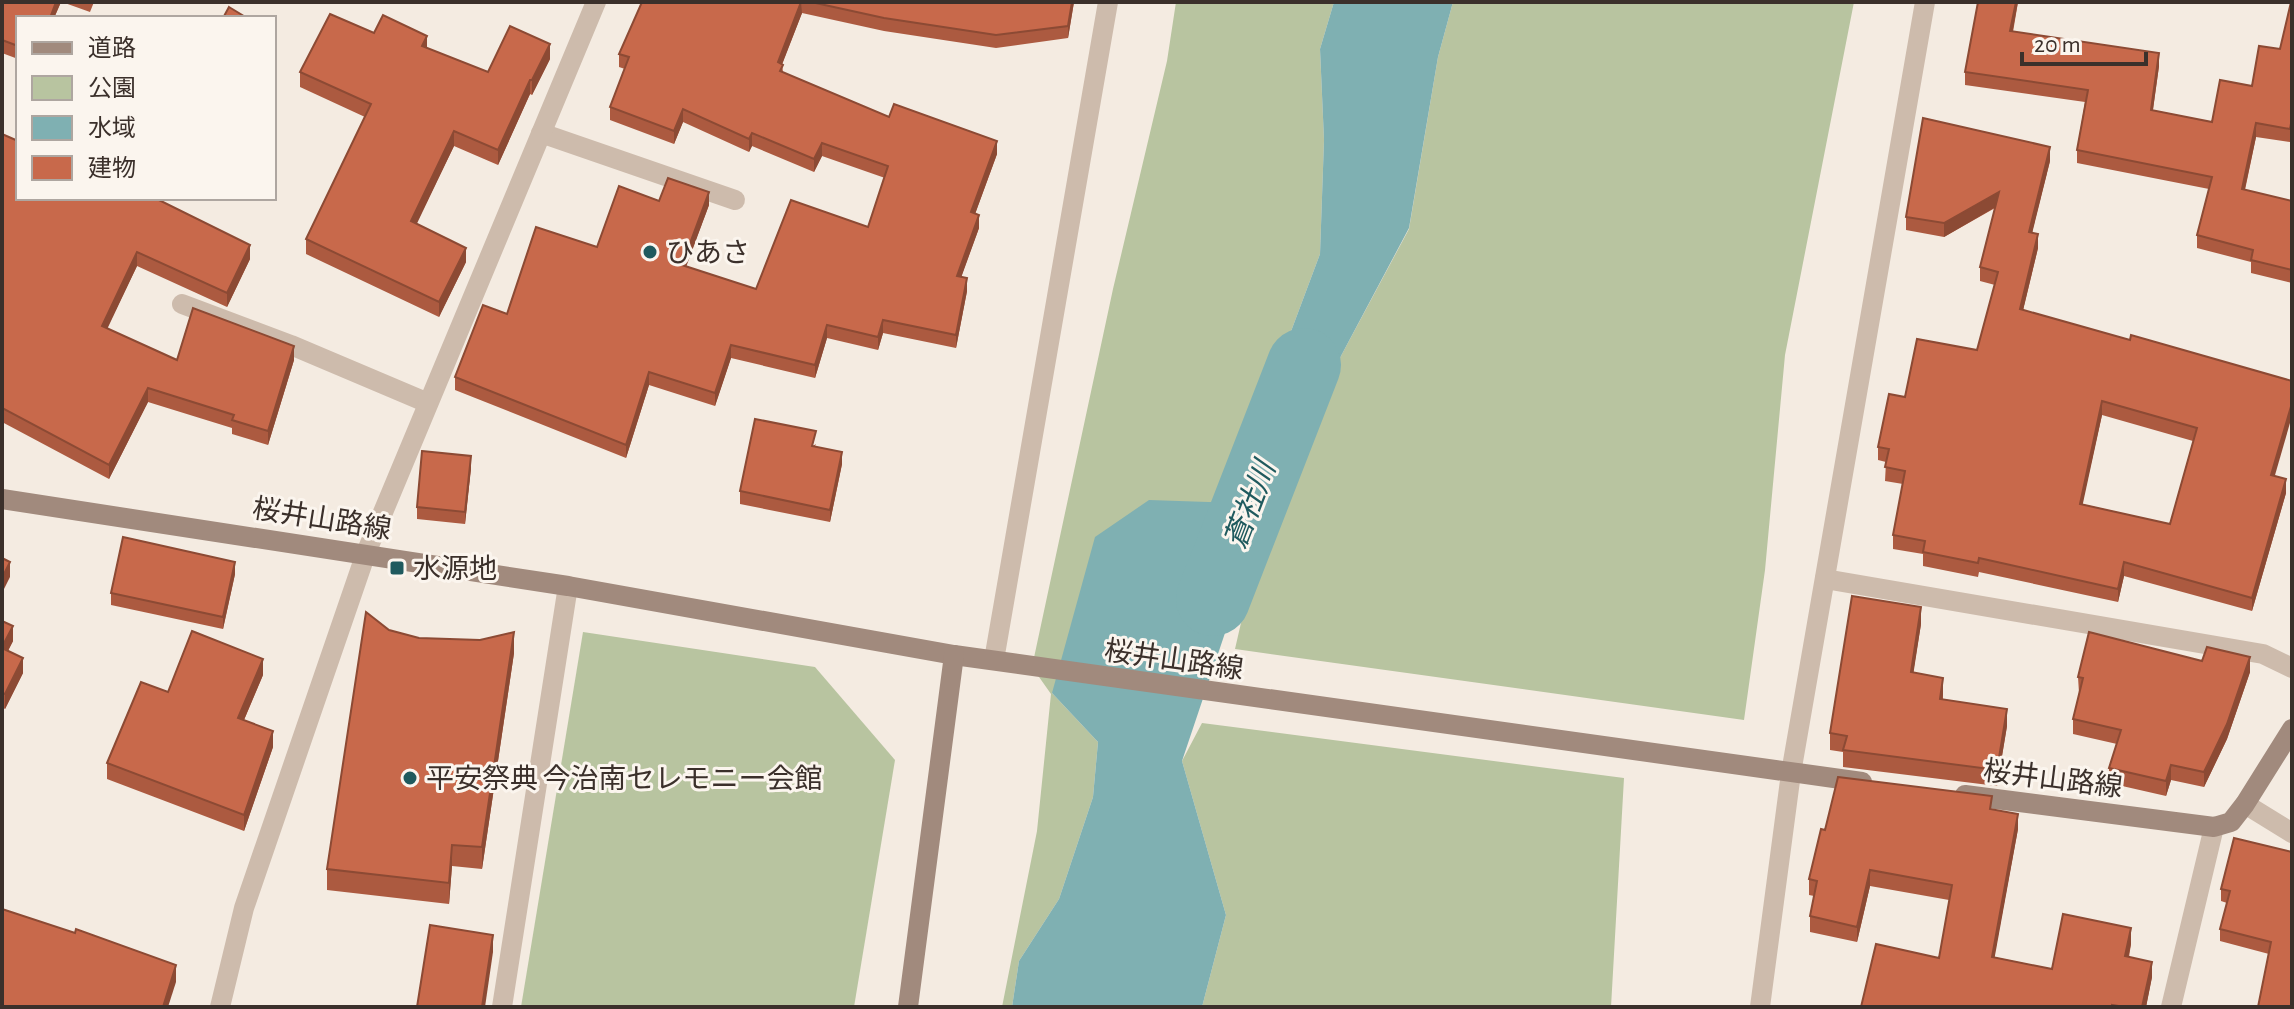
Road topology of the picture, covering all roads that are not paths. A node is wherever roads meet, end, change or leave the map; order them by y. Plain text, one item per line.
1 (596, 2) edge
2 (1108, 2) edge
3 (1925, 2) edge
4 (541, 133) junction
5 (735, 200) dead end
6 (182, 304) dead end
7 (428, 403) junction
8 (2, 499) edge
9 (366, 553) junction
10 (1825, 579) junction
11 (568, 586) junction
12 (954, 655) junction
13 (994, 660) junction
14 (2292, 668) edge
15 (2292, 729) edge
16 (1791, 773) junction
17 (1885, 785) edge
18 (1948, 793) edge
19 (2245, 804) junction
20 (2214, 827) junction
21 (2292, 833) edge
22 (220, 1007) edge
23 (502, 1007) edge
24 (908, 1007) edge
25 (1760, 1007) edge
26 (2171, 1007) edge

1 - 4 street
2 - 13 street
3 - 10 street
4 - 5 street
4 - 7 street
6 - 7 street
7 - 9 street
8 - 9 main road, 桜井山路線
9 - 11 main road, 桜井山路線
9 - 22 street
10 - 14 street
10 - 16 street
11 - 12 main road, 桜井山路線
11 - 23 street
12 - 13 main road, 桜井山路線
12 - 24 main road
13 - 16 main road, 桜井山路線
15 - 19 main road
16 - 17 main road, 桜井山路線
16 - 25 street
18 - 20 main road, 桜井山路線
19 - 20 main road
19 - 21 street
20 - 26 street

